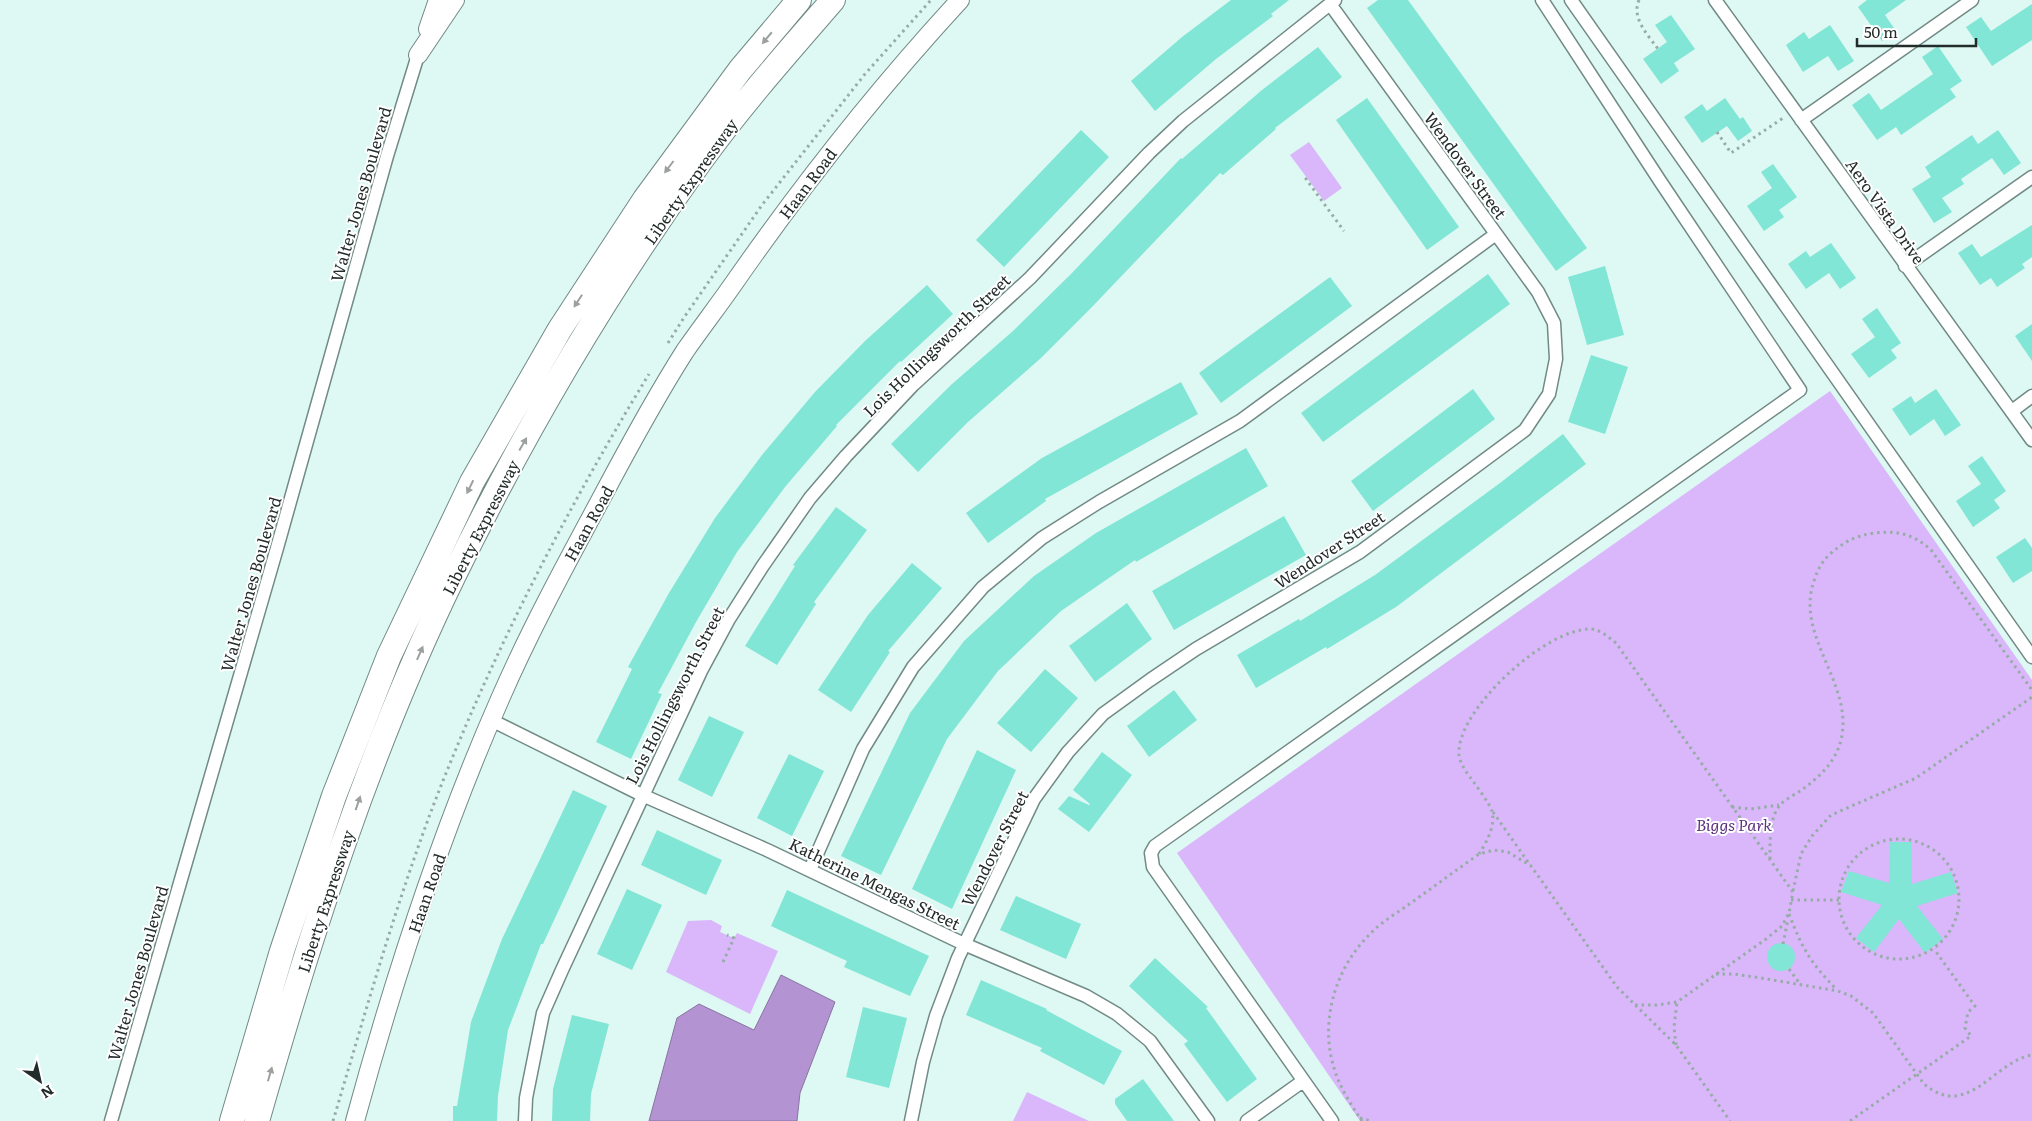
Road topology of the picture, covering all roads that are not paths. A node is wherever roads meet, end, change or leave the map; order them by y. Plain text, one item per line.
1 (438, 0) edge
2 (455, 0) edge
3 (798, 0) edge
4 (833, 0) edge
5 (960, 0) edge
6 (1542, 0) edge
7 (1570, 0) edge
8 (1715, 0) edge
9 (1972, 0) edge
10 (1333, 2) edge
11 (418, 55) junction
12 (1801, 120) junction
13 (2032, 177) edge
14 (1496, 234) junction
15 (1905, 266) junction
16 (2032, 396) edge
17 (2012, 411) junction
18 (2032, 440) edge
19 (2032, 657) edge
20 (491, 720) junction
21 (642, 795) junction
22 (810, 870) junction
23 (964, 944) junction
24 (1303, 1081) junction
25 (111, 1121) edge
26 (232, 1121) edge
27 (257, 1121) edge
28 (355, 1121) edge
29 (525, 1121) edge
30 (911, 1121) edge
31 (1208, 1121) edge
32 (1247, 1121) edge
33 (1332, 1121) edge

1 - 11 street
2 - 11 street
3 -> 26 highway, Liberty Expressway
27 -> 4 highway, Liberty Expressway
5 - 20 street, Haan Road
6 - 24 street
7 - 19 street
8 - 12 street, Aero Vista Drive
9 - 12 street
10 - 14 street, Wendover Street
10 - 21 street, Lois Hollingsworth Street
11 - 25 street, Walter Jones Boulevard
12 - 15 street, Aero Vista Drive
13 - 15 street
14 - 22 street
14 - 23 street, Wendover Street
15 - 17 street, Aero Vista Drive
16 - 17 street
17 - 18 street, Aero Vista Drive
20 - 21 street, Katherine Mengas Street
20 - 28 street, Haan Road
21 - 22 street, Katherine Mengas Street
21 - 29 street, Lois Hollingsworth Street
22 - 23 street, Katherine Mengas Street
23 - 30 street, Wendover Street
23 - 31 street, Katherine Mengas Street
24 - 32 street
24 - 33 street

